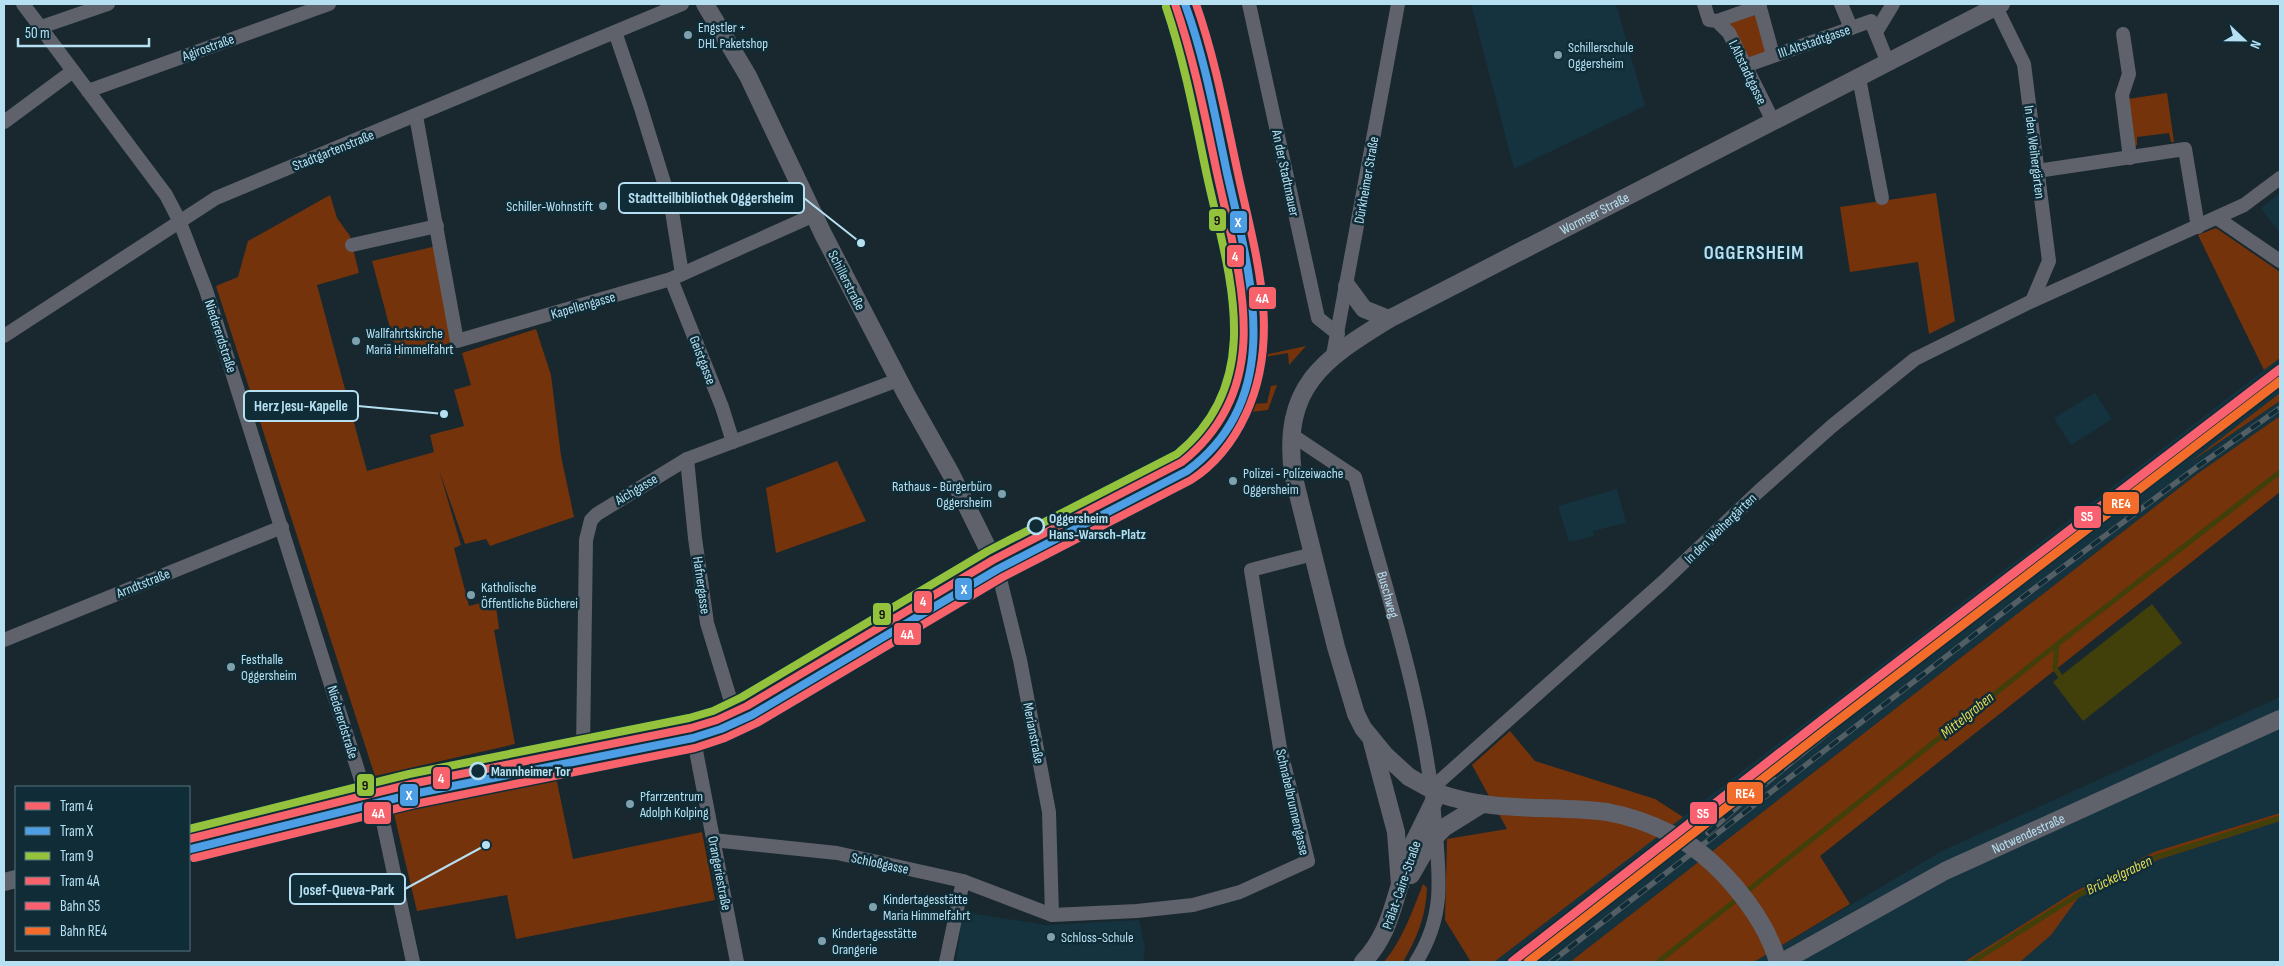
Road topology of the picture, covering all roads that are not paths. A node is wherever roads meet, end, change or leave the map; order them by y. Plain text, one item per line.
1 (23, 4) edge
2 (108, 4) edge
3 (329, 4) edge
4 (682, 4) edge
5 (705, 4) edge
6 (1249, 4) edge
7 (1398, 4) edge
8 (1704, 4) edge
9 (1841, 4) edge
10 (1894, 4) edge
11 (1760, 5) edge
12 (1998, 5) edge
13 (1717, 21) junction
14 (41, 26) junction
15 (1851, 28) junction
16 (615, 32) junction
17 (1876, 32) junction
18 (2123, 34) dead end
19 (1773, 55) junction
20 (1888, 63) junction
21 (1745, 66) junction
22 (73, 71) junction
23 (1859, 78) junction
24 (88, 91) junction
25 (416, 116) junction
26 (1773, 121) junction
27 (4, 122) edge
28 (2130, 158) junction
29 (2037, 171) junction
30 (2280, 178) edge
31 (1882, 198) dead end
32 (814, 215) junction
33 (2217, 218) junction
34 (178, 220) junction
35 (437, 226) junction
36 (2198, 227) junction
37 (352, 245) dead end
38 (2280, 261) edge
39 (677, 276) junction
40 (1347, 286) junction
41 (2032, 301) junction
42 (1389, 319) junction
43 (1338, 334) junction
44 (4, 336) edge
45 (1333, 355) junction
46 (898, 380) junction
47 (1292, 435) junction
48 (733, 442) junction
49 (687, 459) junction
50 (282, 527) junction
51 (1314, 554) junction
52 (991, 555) junction
53 (4, 640) edge
54 (733, 708) junction
55 (2280, 719) edge
56 (691, 725) junction
57 (1371, 739) junction
58 (583, 748) junction
59 (1435, 791) junction
60 (369, 792) junction
61 (1482, 804) junction
62 (190, 835) edge
63 (714, 840) junction
64 (1405, 880) junction
65 (963, 881) junction
66 (1052, 915) junction
67 (414, 962) edge
68 (737, 962) edge
69 (946, 962) edge
70 (1363, 962) edge
71 (1416, 962) edge
72 (1778, 962) edge
73 (1782, 962) edge

1 - 14 street, Niedererdstraße
2 - 14 street
3 - 24 street, Agirostraße
4 - 16 street, Stadtgartenstraße
5 - 32 street, Schillerstraße
6 - 43 street, An der Stadtmauer
7 - 40 street, Dürkheimer Straße
8 - 13 street, I.Altstadtgasse
9 - 15 street
10 - 17 street
11 - 13 street
11 - 19 street
12 - 20 street, Wormser Straße
12 - 29 street, In den Weihergärten
13 - 21 street, I.Altstadtgasse
14 - 22 street, Niedererdstraße
15 - 17 street, III.Altstadtgasse
15 - 19 street, III.Altstadtgasse
16 - 25 street, Stadtgartenstraße
16 - 39 street, Geistgasse
17 - 20 street
18 - 28 street
19 - 21 street, III.Altstadtgasse
20 - 23 street, Wormser Straße
21 - 26 street, I.Altstadtgasse
22 - 24 street, Niedererdstraße
22 - 27 street
23 - 26 street, Wormser Straße
23 - 31 street
24 - 34 street, Niedererdstraße
25 - 34 street, Stadtgartenstraße
25 - 35 street, Kapellengasse
26 - 42 street, Wormser Straße
28 - 29 street
28 - 36 street
29 - 41 street, In den Weihergärten
30 - 33 street, In den Weihergärten
32 - 39 street, Kapellengasse
32 - 46 street, Schillerstraße
33 - 36 street, In den Weihergärten
33 - 38 street
34 - 44 street, Stadtgartenstraße
34 - 50 street, Niedererdstraße
35 - 37 street
35 - 39 street, Kapellengasse
36 - 41 street, In den Weihergärten
39 - 48 street, Geistgasse
40 - 42 street
40 - 43 street, Dürkheimer Straße
41 - 59 street, In den Weihergärten
42 - 45 street, Wormser Straße
43 - 45 street, Dürkheimer Straße
45 - 47 street
46 - 48 street, Aichgasse
46 - 52 street, Schillerstraße
47 - 51 street
47 - 59 street, Buschweg
48 - 49 street, Aichgasse
49 - 54 street, Hafnergasse
49 - 58 street, Aichgasse
50 - 53 street, Arndtstraße
50 - 60 street, Niedererdstraße
51 - 57 street
51 - 66 street, Schnabelbrunnengasse
52 - 54 street
52 - 66 street, Merianstraße
54 - 56 street
55 - 73 street, Notwendestraße
56 - 58 street
56 - 63 street, Orangeriestraße
57 - 59 street, bridge
57 - 64 street
58 - 60 street
59 - 61 street
59 - 64 street, Prälat-Caire-Straße, bridge
59 - 71 street, Prälat-Caire-Straße
60 - 62 street
60 - 67 street, Niedererdstraße
61 - 64 street, bridge
61 - 72 street, bridge
63 - 65 street, Schloßgasse
63 - 68 street, Orangeriestraße
64 - 70 street, Prälat-Caire-Straße
65 - 66 street, Schnabelbrunnengasse
65 - 69 street

